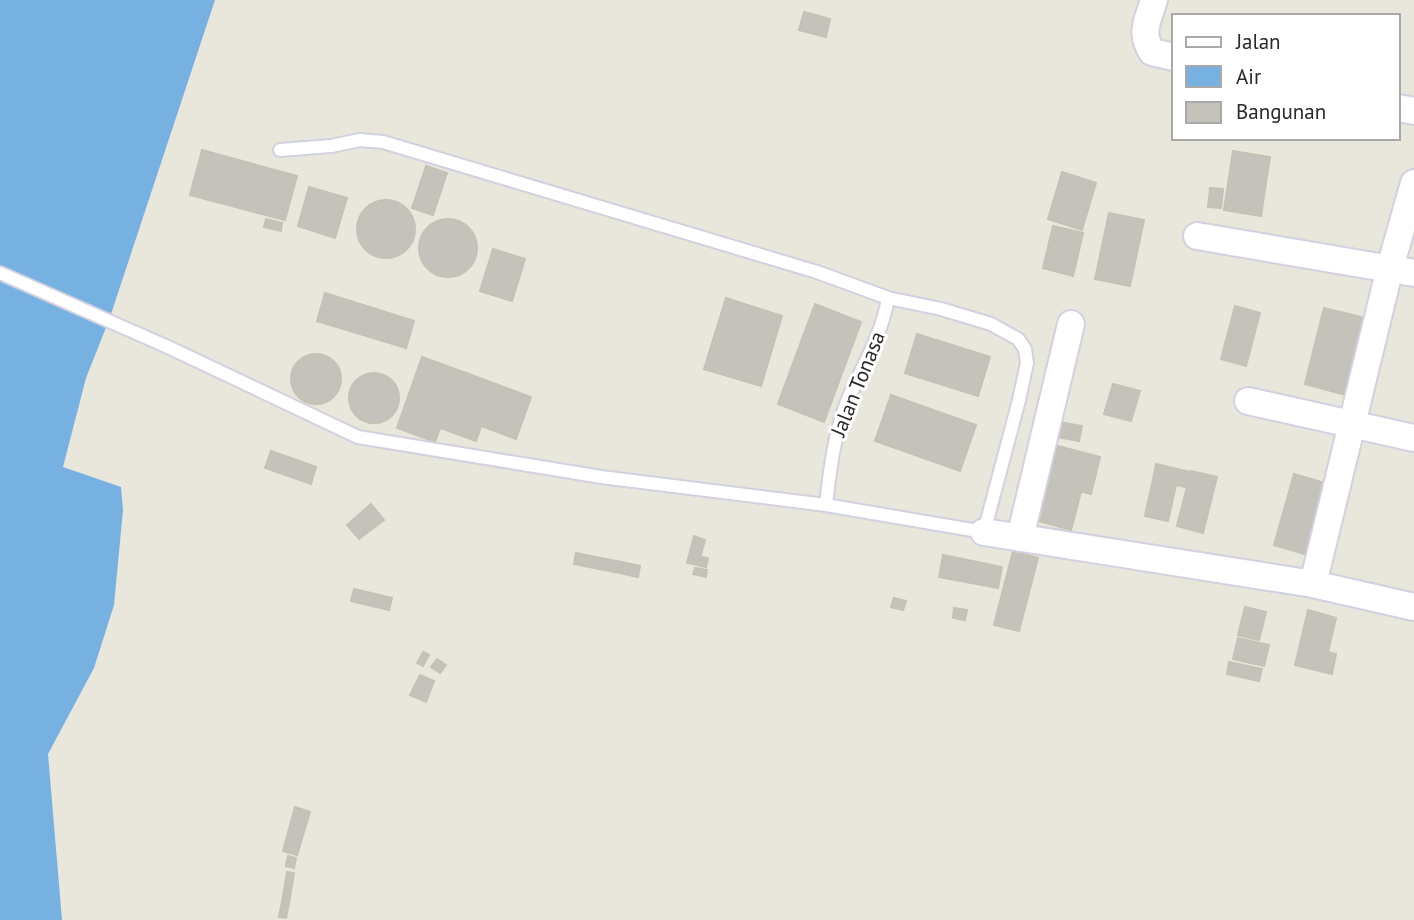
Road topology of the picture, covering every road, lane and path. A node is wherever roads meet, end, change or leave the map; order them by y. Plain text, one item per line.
1 (1154, 0) edge
2 (1172, 57) edge
3 (280, 150) dead end
4 (1414, 183) edge
5 (1197, 236) dead end
6 (1402, 271) edge
7 (0, 273) edge
8 (888, 298) junction
9 (1070, 324) dead end
10 (1248, 401) dead end
11 (1353, 424) junction
12 (1414, 438) edge
13 (826, 505) junction
14 (984, 532) junction
15 (1020, 538) junction
16 (1313, 584) junction
17 (1414, 607) edge

1 - 2 street
3 - 8 lane
4 - 6 street
5 - 6 street
6 - 11 street
7 - 13 lane
8 - 13 lane, Jalan Tonasa
8 - 14 lane
9 - 15 street
10 - 11 street
11 - 12 street
11 - 16 street
13 - 14 lane
14 - 15 street
15 - 16 street
16 - 17 street

